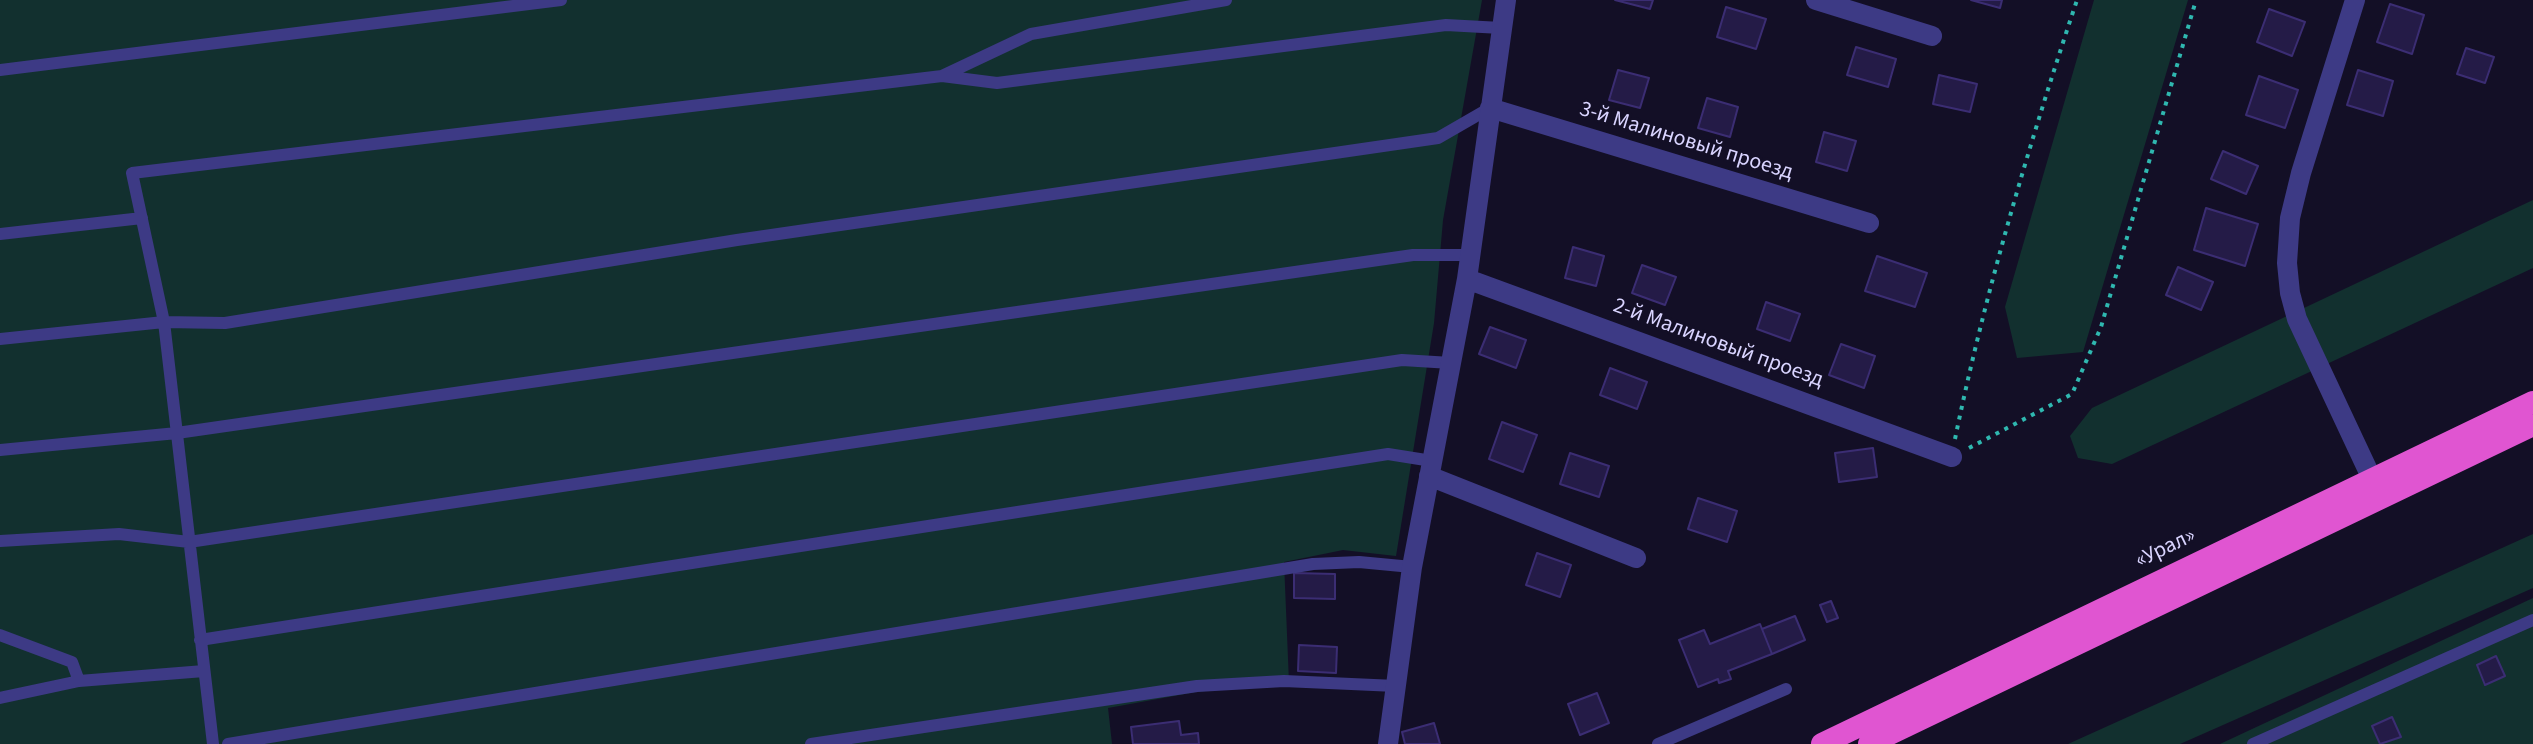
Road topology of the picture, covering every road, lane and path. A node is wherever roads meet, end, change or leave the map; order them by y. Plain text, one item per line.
1 (561, 0) edge
2 (1226, 0) edge
3 (1506, 0) edge
4 (1816, 0) edge
5 (2077, 0) edge
6 (2196, 0) edge
7 (2355, 0) edge
8 (1501, 28) junction
9 (1932, 36) dead end
10 (0, 70) edge
11 (942, 76) junction
12 (1490, 108) junction
13 (142, 218) junction
14 (1869, 223) dead end
15 (0, 234) edge
16 (1470, 255) junction
17 (1467, 279) junction
18 (164, 322) junction
19 (0, 339) edge
20 (1451, 363) junction
21 (2533, 402) edge
22 (2533, 425) edge
23 (177, 433) junction
24 (0, 450) edge
25 (1952, 457) junction
26 (1430, 468) junction
27 (2372, 479) junction
28 (0, 541) edge
29 (189, 542) junction
30 (1636, 558) dead end
31 (1412, 567) junction
32 (2533, 620) edge
33 (0, 635) edge
34 (200, 640) junction
35 (204, 671) junction
36 (79, 681) junction
37 (1396, 686) junction
38 (1786, 689) dead end
39 (0, 698) edge
40 (213, 744) edge
41 (228, 744) edge
42 (811, 744) edge
43 (1388, 744) edge
44 (1658, 744) edge
45 (1822, 744) edge
46 (1869, 744) edge
47 (2253, 744) edge

1 - 10 lane
2 - 11 lane
3 - 8 street
4 - 9 street
5 - 25 path
6 - 25 path
7 - 27 street
8 - 11 lane
8 - 12 street
11 - 13 lane
12 - 14 street, 3-й Малиновый проезд
12 - 16 street
12 - 18 lane
13 - 15 lane
13 - 18 lane
16 - 17 street
16 - 23 lane
17 - 20 street
17 - 25 street, 2-й Малиновый проезд
18 - 19 lane
18 - 23 lane
20 - 26 street
20 - 29 lane
21 - 27 highway, «Урал»
22 - 46 highway
23 - 24 lane
23 - 29 lane
26 - 30 street
26 - 31 street
26 - 34 lane
27 - 45 highway, «Урал»
28 - 29 lane
29 - 34 lane
31 - 37 street
31 - 41 lane
32 - 47 lane
33 - 36 lane
34 - 35 lane
35 - 36 lane
35 - 40 lane
36 - 39 lane
37 - 42 lane
37 - 43 street
38 - 44 lane

